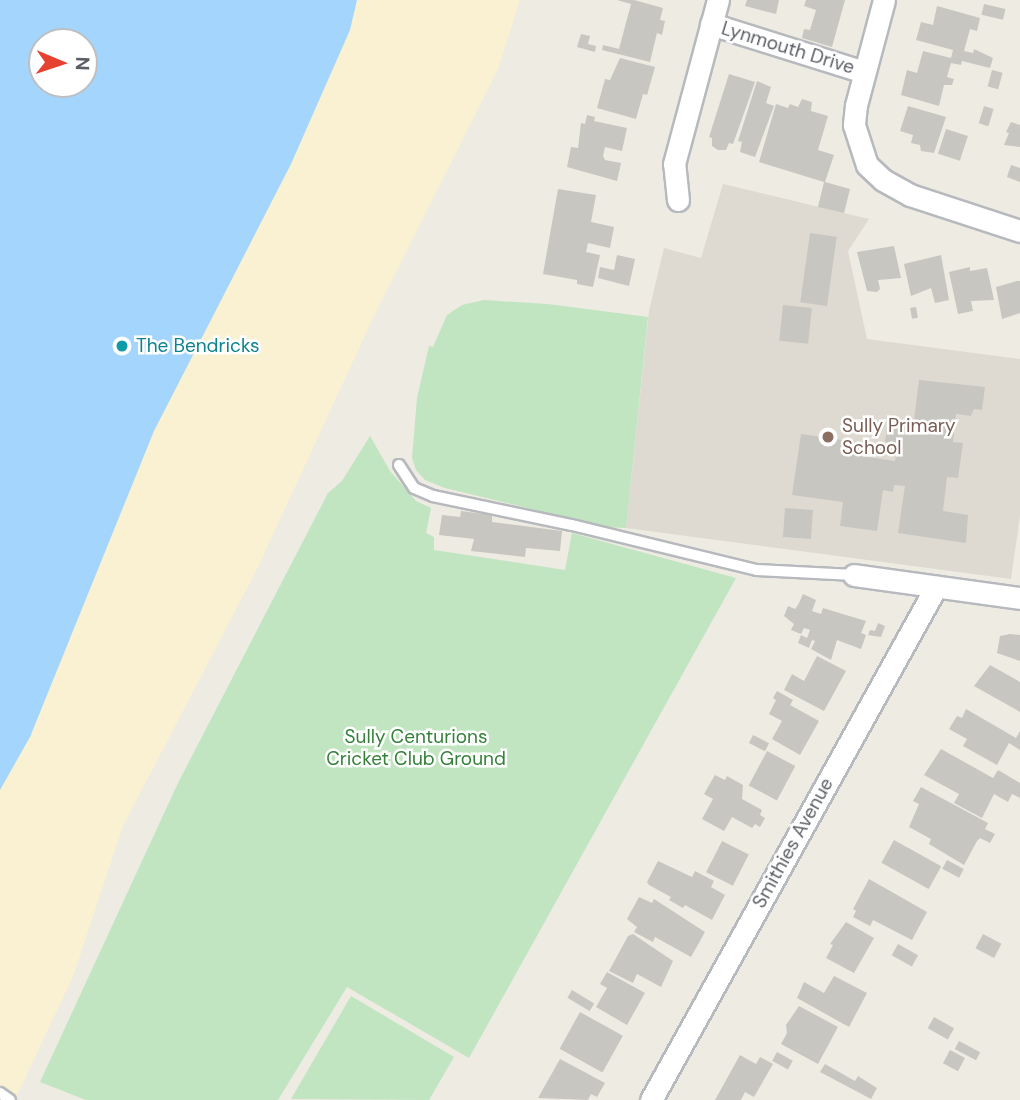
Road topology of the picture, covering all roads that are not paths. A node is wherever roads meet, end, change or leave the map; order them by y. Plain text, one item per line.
1 (718, 0) edge
2 (884, 0) edge
3 (711, 24) junction
4 (864, 72) junction
5 (678, 200) dead end
6 (1020, 231) edge
7 (399, 465) dead end
8 (854, 575) joint
9 (936, 587) junction
10 (1020, 598) edge
11 (0, 1093) edge
12 (10, 1100) edge
13 (650, 1100) edge

1 - 3 street, Lynmouth Drive
2 - 4 street
3 - 4 street, Lynmouth Drive
3 - 5 street, Lynmouth Drive
4 - 6 street
7 - 8 lane
8 - 9 street
9 - 10 street
9 - 13 street, Smithies Avenue
11 - 12 lane

